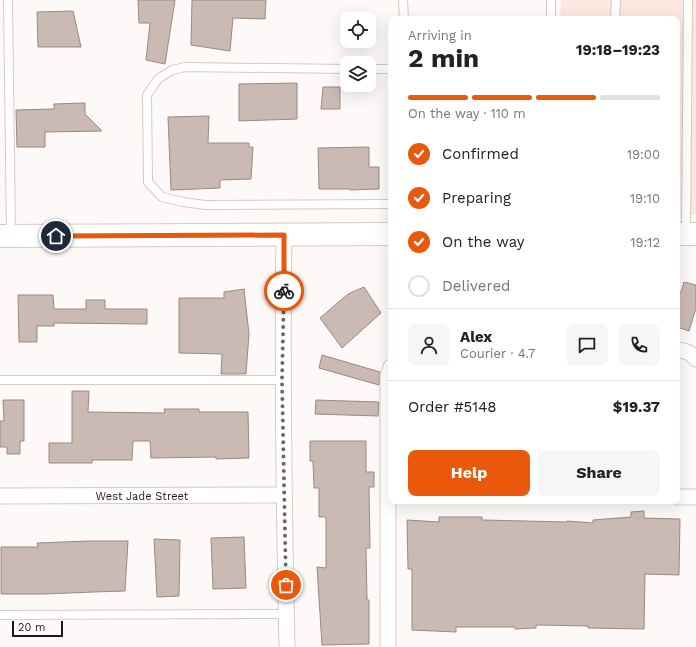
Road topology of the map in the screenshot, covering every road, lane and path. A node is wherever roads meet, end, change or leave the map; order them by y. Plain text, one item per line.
1 (10, 0) edge
2 (402, 0) edge
3 (551, 0) edge
4 (616, 0) edge
5 (688, 0) edge
6 (404, 16) edge
7 (550, 16) edge
8 (615, 16) edge
9 (340, 69) edge
10 (376, 69) edge
11 (388, 69) edge
12 (388, 204) edge
13 (388, 234) edge
14 (686, 234) edge
15 (284, 235) junction
16 (6, 236) edge
17 (680, 350) edge
18 (696, 358) edge
19 (0, 380) edge
20 (282, 380) junction
21 (284, 495) junction
22 (0, 496) edge
23 (680, 497) edge
24 (696, 497) edge
25 (390, 504) edge
26 (286, 614) junction
27 (0, 615) edge
28 (287, 647) edge
29 (388, 647) edge

1 - 16 lane
2 - 6 lane
3 - 7 lane
4 - 8 lane
5 - 14 lane
9 - 12 lane
10 - 11 lane
13 - 15 street
15 - 16 street
15 - 20 street
17 - 18 street
19 - 20 lane
20 - 21 street
21 - 22 street, West Jade Street
21 - 26 street
23 - 24 street
25 - 29 street
26 - 27 lane
26 - 28 street

